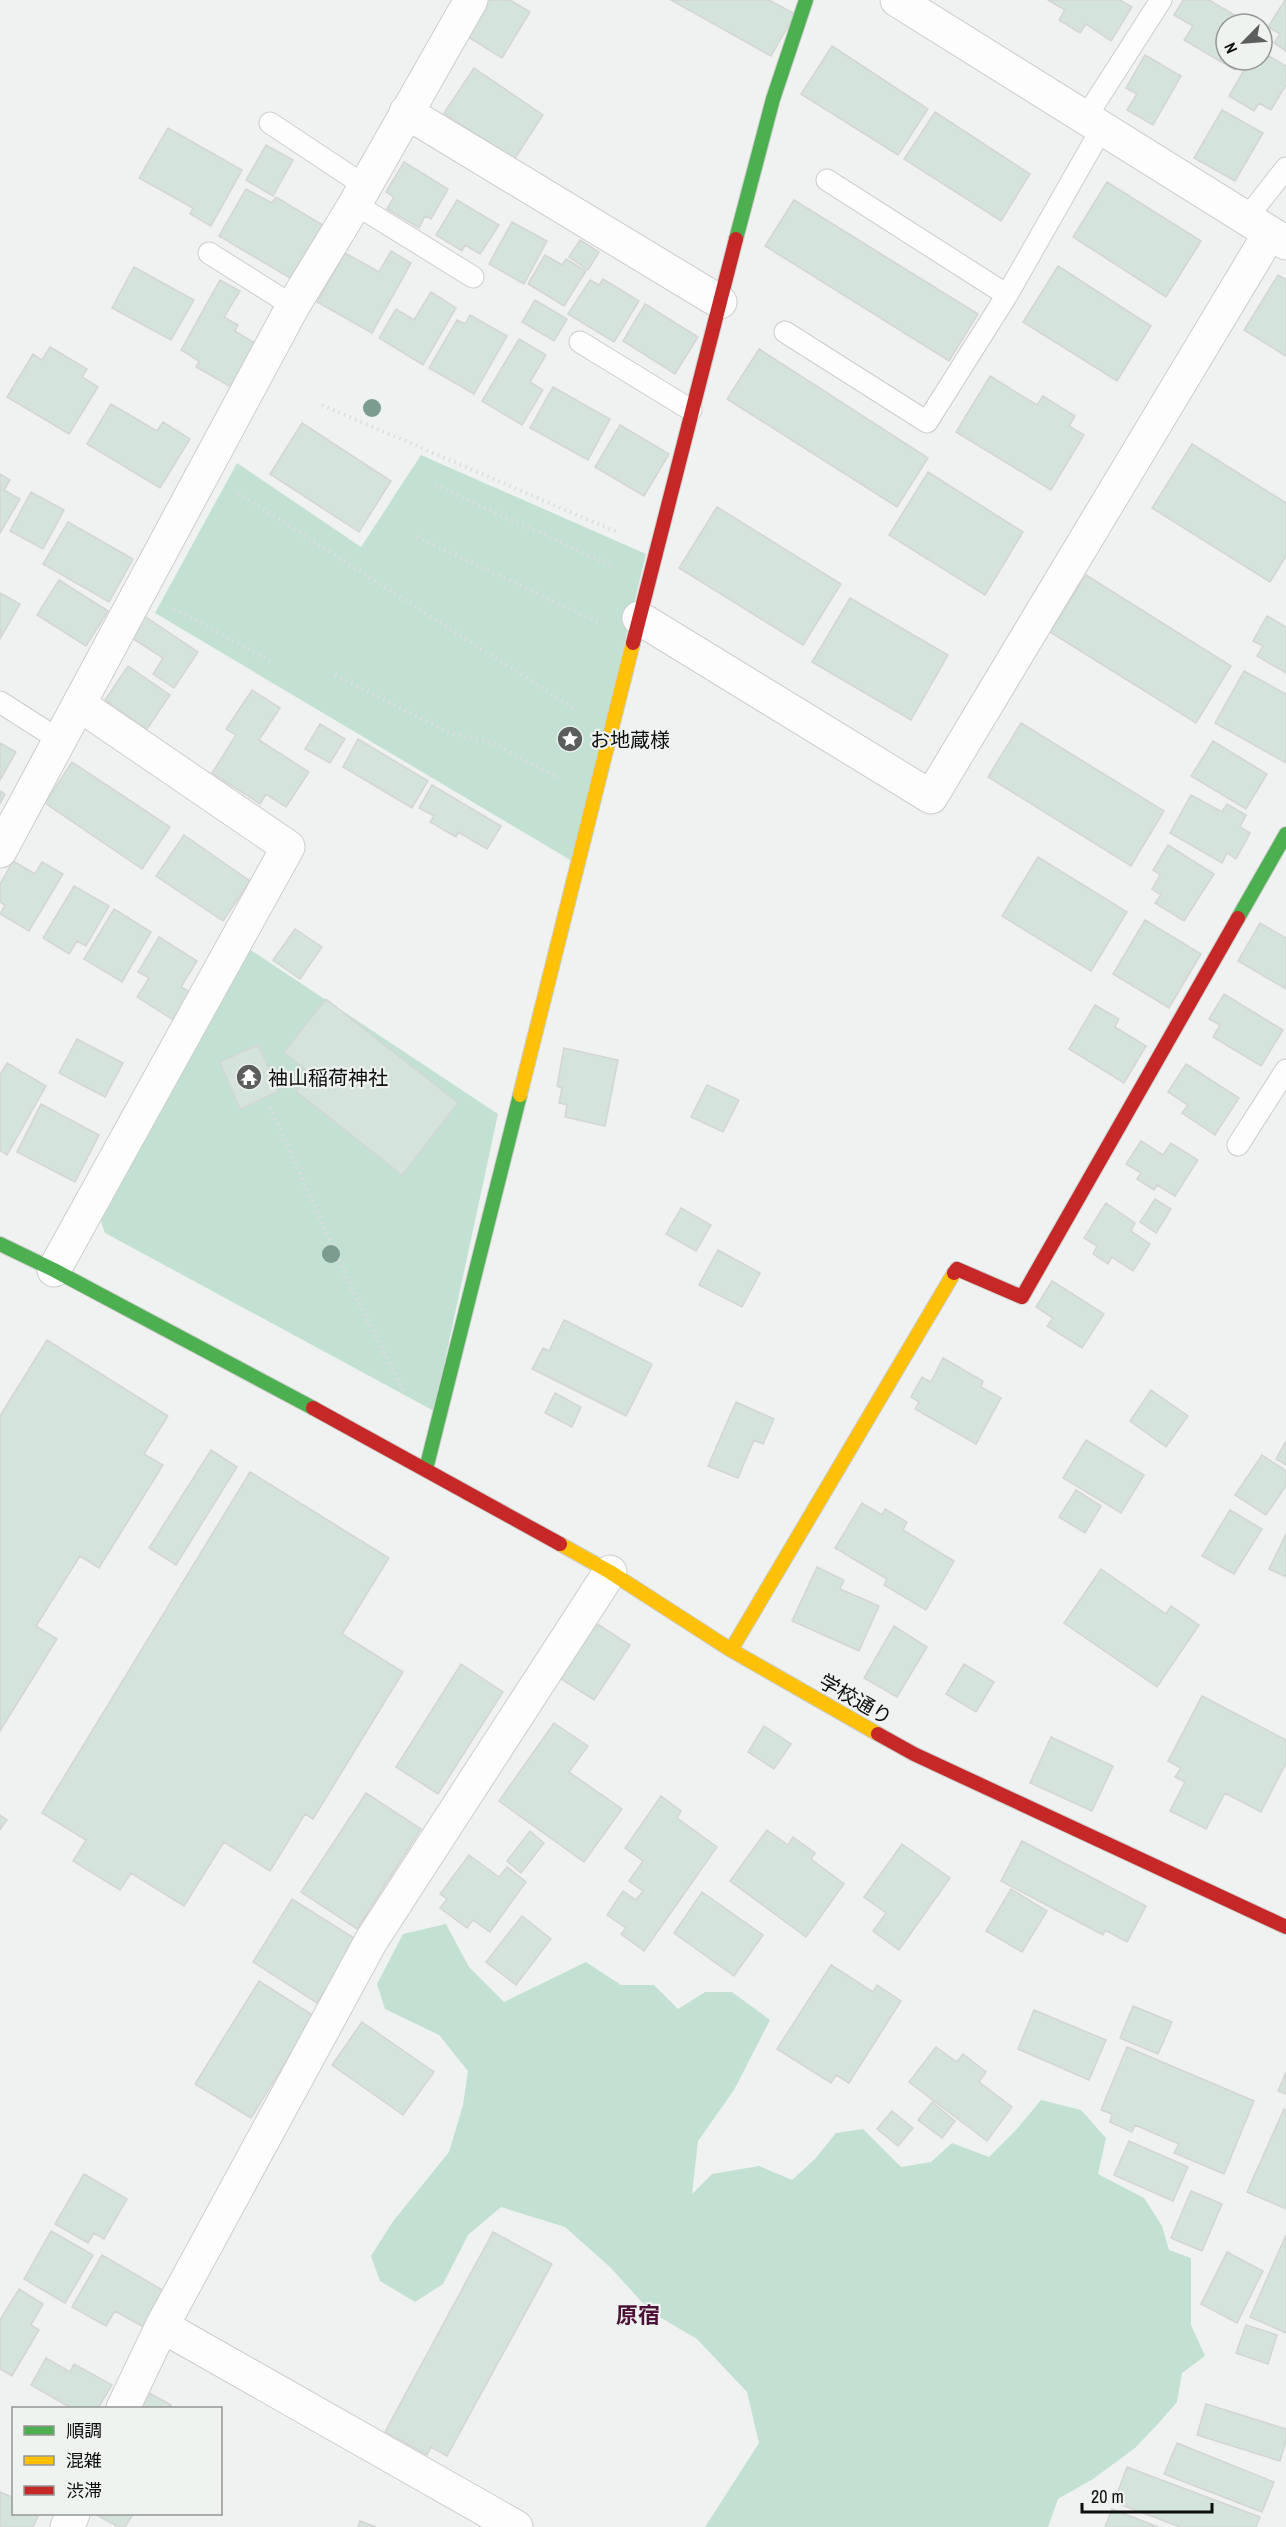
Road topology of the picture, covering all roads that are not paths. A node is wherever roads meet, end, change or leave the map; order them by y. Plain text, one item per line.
1 (471, 0) edge
2 (806, 0) edge
3 (897, 0) edge
4 (1161, 0) edge
5 (406, 112) junction
6 (1094, 122) junction
7 (270, 123) dead end
8 (1286, 168) edge
9 (827, 180) dead end
10 (360, 195) junction
11 (1267, 232) edge
12 (209, 253) dead end
13 (474, 277) dead end
14 (1007, 295) junction
15 (720, 302) junction
16 (293, 306) junction
17 (785, 332) dead end
18 (580, 342) dead end
19 (691, 410) junction
20 (624, 622) junction
21 (0, 702) edge
22 (80, 705) junction
23 (61, 741) junction
24 (1286, 834) edge
25 (0, 851) edge
26 (1286, 1070) edge
27 (1238, 1145) dead end
28 (0, 1244) edge
29 (54, 1270) junction
30 (426, 1469) junction
31 (610, 1572) junction
32 (731, 1650) junction
33 (1286, 1928) edge
34 (162, 2326) junction
35 (124, 2407) edge
36 (516, 2527) edge

1 - 5 street
2 - 15 street
3 - 6 street
4 - 6 lane
5 - 10 street
5 - 15 street
6 - 11 street
6 - 14 lane
7 - 10 lane
8 - 11 lane
9 - 14 lane
10 - 13 lane
10 - 16 street
11 - 20 street
12 - 16 lane
14 - 17 lane
15 - 19 street
16 - 22 street
18 - 19 lane
19 - 20 street
20 - 30 street
21 - 23 lane
22 - 23 street
22 - 29 street
23 - 25 street
24 - 32 street
26 - 27 lane
28 - 29 street, 学校通り
29 - 30 street, 学校通り
30 - 31 street, 学校通り
31 - 32 street, 学校通り
31 - 34 street
32 - 33 street, 学校通り
34 - 35 street
34 - 36 street

